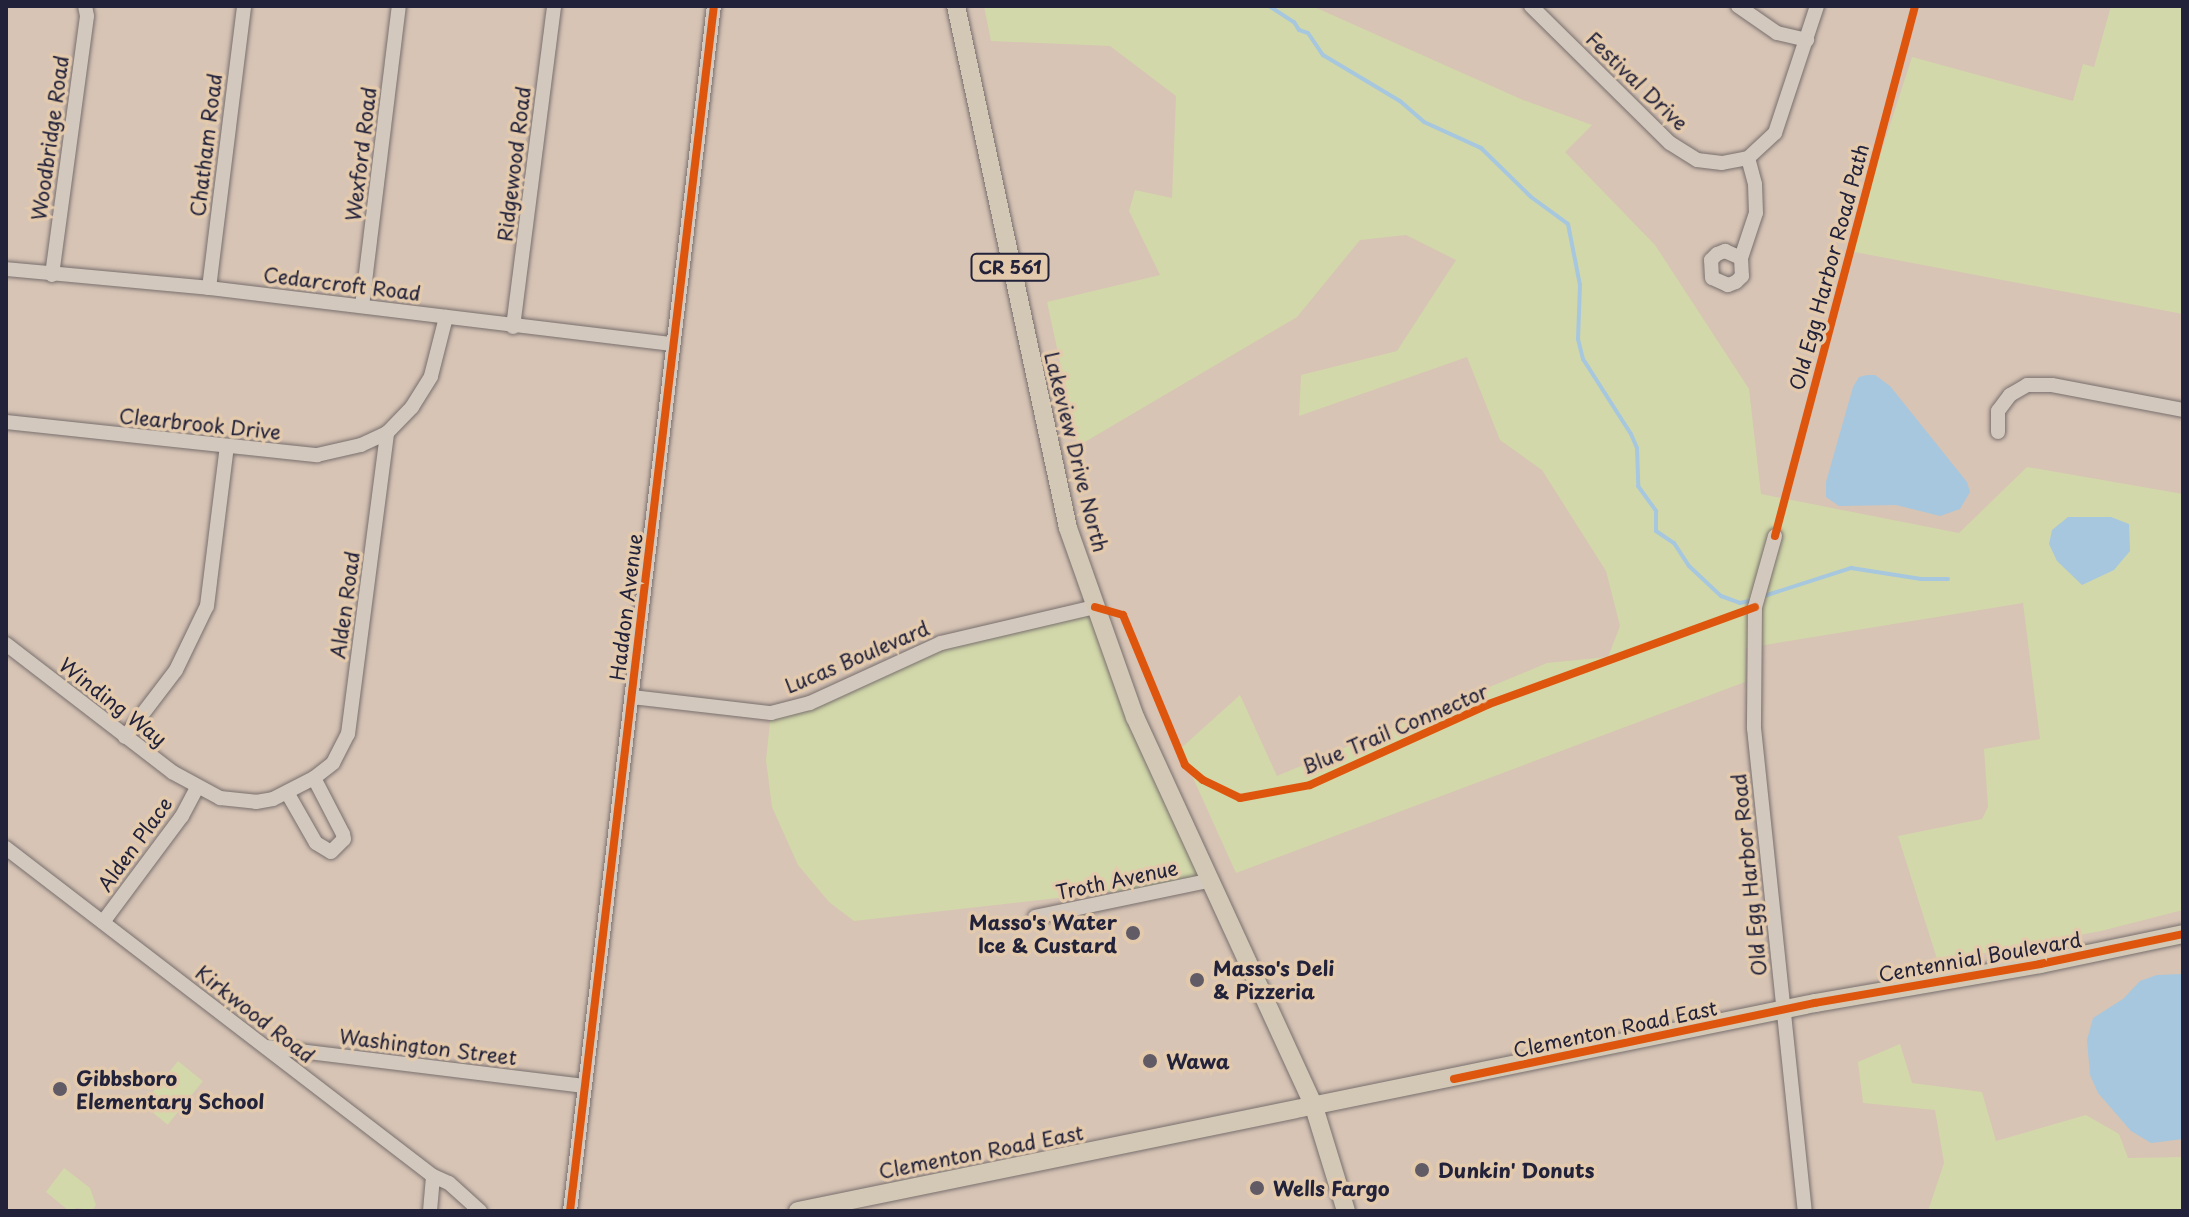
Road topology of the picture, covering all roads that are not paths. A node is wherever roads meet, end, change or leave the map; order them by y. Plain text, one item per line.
1 (85, 6) edge
2 (244, 6) edge
3 (399, 6) edge
4 (554, 6) edge
5 (714, 6) edge
6 (956, 6) edge
7 (1531, 6) edge
8 (1738, 6) edge
9 (1817, 6) edge
10 (1807, 40) junction
11 (1748, 158) junction
12 (1741, 258) dead end
13 (6, 269) edge
14 (52, 275) junction
15 (209, 288) junction
16 (362, 306) junction
17 (446, 317) junction
18 (513, 327) junction
19 (672, 344) junction
20 (2183, 410) edge
21 (6, 422) edge
22 (1998, 432) dead end
23 (387, 433) junction
24 (227, 446) junction
25 (1775, 536) dead end
26 (1095, 607) junction
27 (6, 644) edge
28 (632, 697) junction
29 (125, 737) junction
30 (314, 778) junction
31 (197, 788) junction
32 (288, 794) junction
33 (6, 848) edge
34 (1207, 881) junction
35 (1035, 917) dead end
36 (103, 922) junction
37 (2183, 934) edge
38 (1783, 1010) junction
39 (266, 1047) junction
40 (584, 1086) junction
41 (1314, 1107) junction
42 (433, 1176) junction
43 (430, 1211) edge
44 (480, 1211) edge
45 (570, 1211) edge
46 (798, 1211) edge
47 (1346, 1211) edge
48 (1805, 1211) edge

1 - 14 street, Woodbridge Road
2 - 15 street, Chatham Road
3 - 16 street, Wexford Road
4 - 18 street, Ridgewood Road
5 - 19 street, Haddon Avenue
6 - 26 main road, Lakeview Drive North / CR 561
7 - 11 street, Festival Drive
8 - 10 street
9 - 10 street
10 - 11 street
11 - 12 street
13 - 14 street, Cedarcroft Road
14 - 15 street, Cedarcroft Road
15 - 16 street, Cedarcroft Road
16 - 17 street, Cedarcroft Road
17 - 18 street, Cedarcroft Road
17 - 23 street
18 - 19 street, Cedarcroft Road
19 - 28 street, Haddon Avenue
20 - 22 street
21 - 24 street, Clearbrook Drive
23 - 24 street, Clearbrook Drive
23 - 30 street, Alden Road
24 - 29 street
25 - 38 street, Old Egg Harbor Road
26 - 28 street, Lucas Boulevard
26 - 34 main road, Lakeview Drive North / CR 561
27 - 29 street, Winding Way
28 - 40 street, Haddon Avenue
29 - 31 street, Winding Way
30 - 32 street, Alden Road
30 - 32 street
31 - 32 street, Alden Road
31 - 36 street, Alden Place
33 - 36 street, Kirkwood Road
34 - 35 street, Troth Avenue
34 - 41 main road, Lakeview Drive North / CR 561
36 - 39 street, Kirkwood Road
37 - 38 main road, Centennial Boulevard
38 - 41 main road, Clementon Road East
38 - 48 street, Old Egg Harbor Road
39 - 40 street, Washington Street
39 - 42 street, Kirkwood Road
40 - 45 street, Haddon Avenue
41 - 46 main road, Clementon Road East
41 - 47 main road, CR 561
42 - 43 street
42 - 44 street, Kirkwood Road

